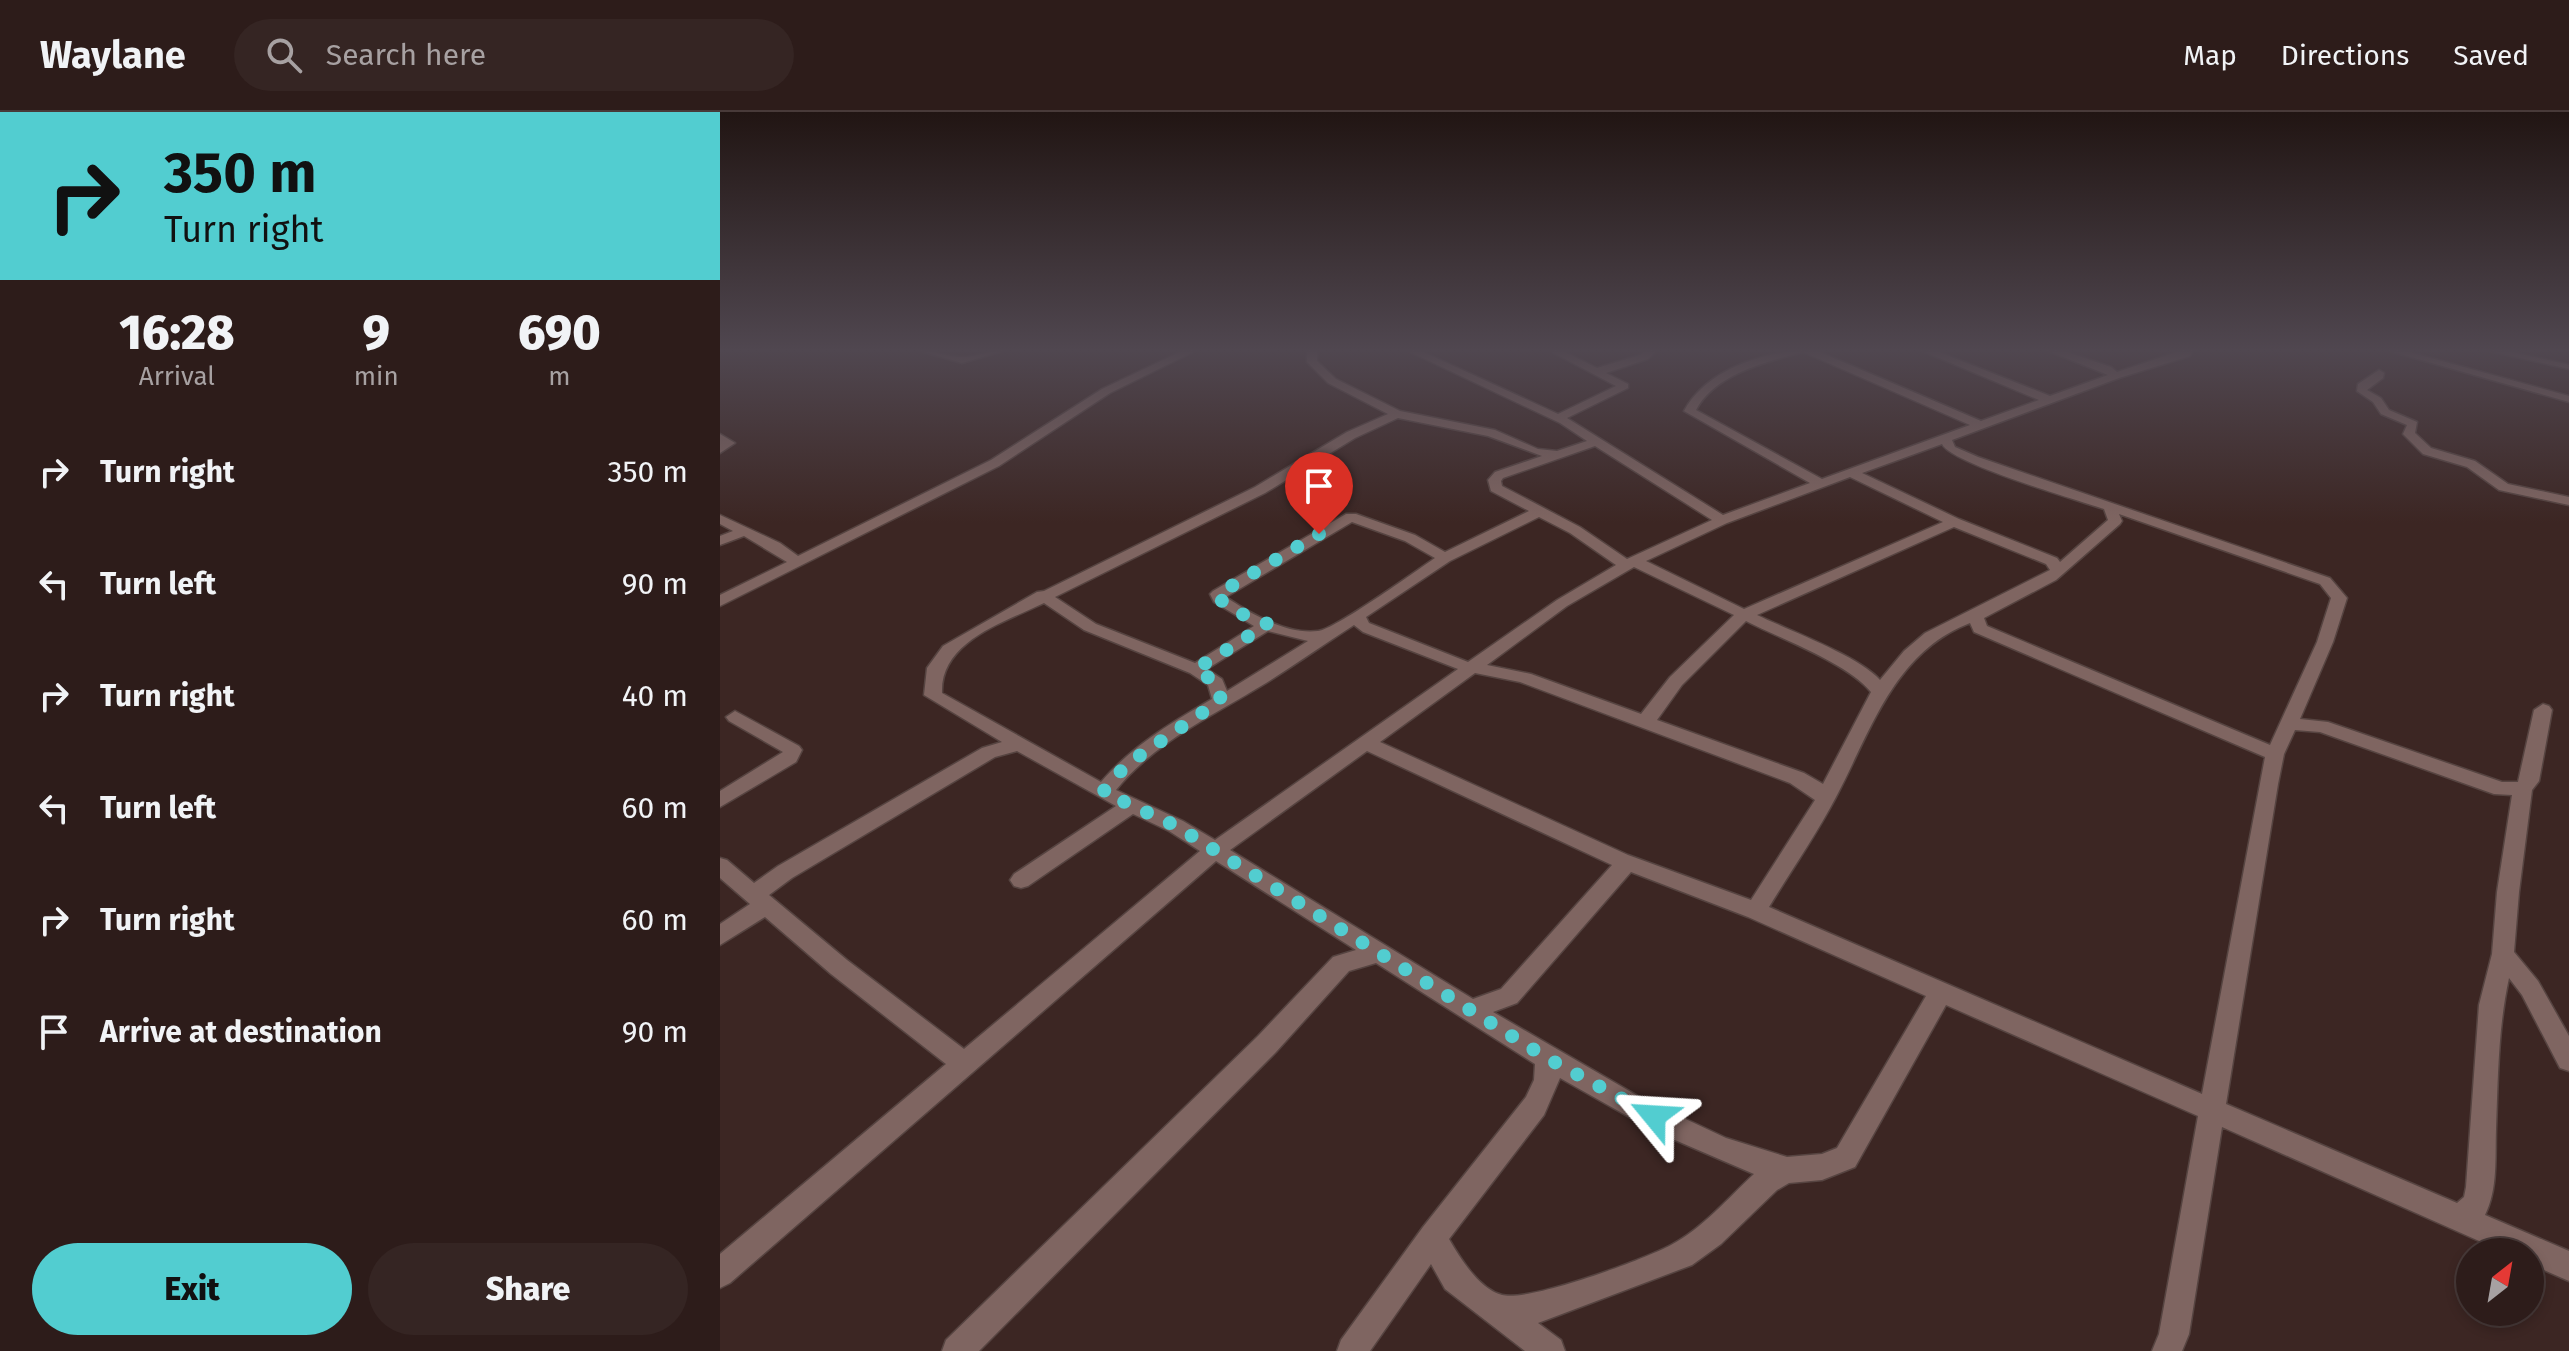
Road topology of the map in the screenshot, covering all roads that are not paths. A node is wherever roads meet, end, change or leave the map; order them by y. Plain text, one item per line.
1 (1080, 408) edge
2 (1385, 408) edge
3 (1533, 408) edge
4 (1581, 408) edge
5 (1691, 408) edge
6 (1940, 408) edge
7 (2032, 408) edge
8 (2382, 408) edge
9 (1397, 414) junction
10 (1556, 419) junction
11 (1980, 425) junction
12 (720, 438) edge
13 (1598, 441) junction
14 (1940, 444) junction
15 (720, 449) edge
16 (1555, 454) junction
17 (1849, 472) junction
18 (1819, 483) junction
19 (2569, 501) edge
20 (1538, 512) junction
21 (2120, 516) junction
22 (720, 519) edge
23 (1722, 520) junction
24 (1954, 522) junction
25 (744, 531) junction
26 (720, 541) edge
27 (1445, 558) junction
28 (797, 562) junction
29 (1630, 563) junction
30 (2059, 565) junction
31 (1042, 595) junction
32 (720, 601) edge
33 (1743, 615) junction
34 (1359, 620) junction
35 (1978, 622) junction
36 (1268, 624) junction
37 (1303, 642) junction
38 (1473, 668) junction
39 (1196, 669) junction
40 (1880, 692) junction
41 (1221, 700) junction
42 (2543, 710) dead end
43 (735, 717) dead end
44 (1644, 719) junction
45 (2291, 724) junction
46 (1366, 743) junction
47 (1020, 744) junction
48 (2275, 754) junction
49 (2523, 788) junction
50 (1103, 792) junction
51 (1825, 799) junction
52 (720, 800) edge
53 (1130, 806) junction
54 (1213, 852) junction
55 (1627, 862) junction
56 (720, 866) edge
57 (1021, 880) dead end
58 (760, 900) junction
59 (1756, 911) junction
60 (1344, 933) junction
61 (720, 936) edge
62 (1377, 953) junction
63 (2503, 954) junction
64 (1341, 964) junction
65 (1940, 994) junction
66 (1473, 1009) junction
67 (1547, 1058) junction
68 (2569, 1060) edge
69 (965, 1064) junction
70 (2213, 1110) junction
71 (1787, 1170) junction
72 (2461, 1219) junction
73 (1433, 1237) junction
74 (2569, 1266) edge
75 (720, 1273) edge
76 (1494, 1310) junction
77 (957, 1351) edge
78 (1352, 1351) edge
79 (1550, 1351) edge
80 (2167, 1351) edge

1 - 28 street
2 - 9 street
3 - 10 street
4 - 10 street
5 - 18 street
6 - 11 street
7 - 11 street
8 - 19 street
9 - 16 street
9 - 31 street
10 - 13 street
11 - 14 street
12 - 15 street
13 - 16 street
13 - 23 street
14 - 17 street
14 - 21 street
16 - 20 street
17 - 18 street
17 - 24 street
18 - 23 street
20 - 27 street
20 - 29 street
21 - 30 street
21 - 45 street
22 - 25 street
23 - 29 street
24 - 30 street
24 - 33 street
25 - 26 street
25 - 28 street
27 - 34 street
27 - 36 street
28 - 32 street
29 - 33 street
29 - 38 street
30 - 35 street
31 - 39 street
31 - 47 street
33 - 40 street
33 - 44 street
34 - 37 street
34 - 38 street
35 - 40 street
35 - 48 street
36 - 37 street
36 - 39 street
37 - 41 street
38 - 44 street
38 - 46 street
39 - 41 street
40 - 51 street
41 - 50 street
42 - 49 street
43 - 52 street
44 - 51 street
45 - 48 street
45 - 49 street
46 - 54 street
46 - 55 street
47 - 50 street
47 - 58 street
48 - 70 street
49 - 63 street
50 - 53 street
51 - 59 street
53 - 54 street
53 - 57 street
54 - 60 street
54 - 69 street
55 - 59 street
55 - 66 street
56 - 58 street
58 - 61 street
58 - 69 street
59 - 65 street
60 - 62 street
60 - 64 street
62 - 64 street
62 - 66 street
63 - 68 street
63 - 72 street
64 - 77 street
65 - 70 street
65 - 71 street
66 - 67 street
67 - 71 street
67 - 73 street
69 - 75 street
70 - 72 street
70 - 80 street
71 - 76 street
72 - 74 street
73 - 76 street
73 - 78 street
76 - 79 street

